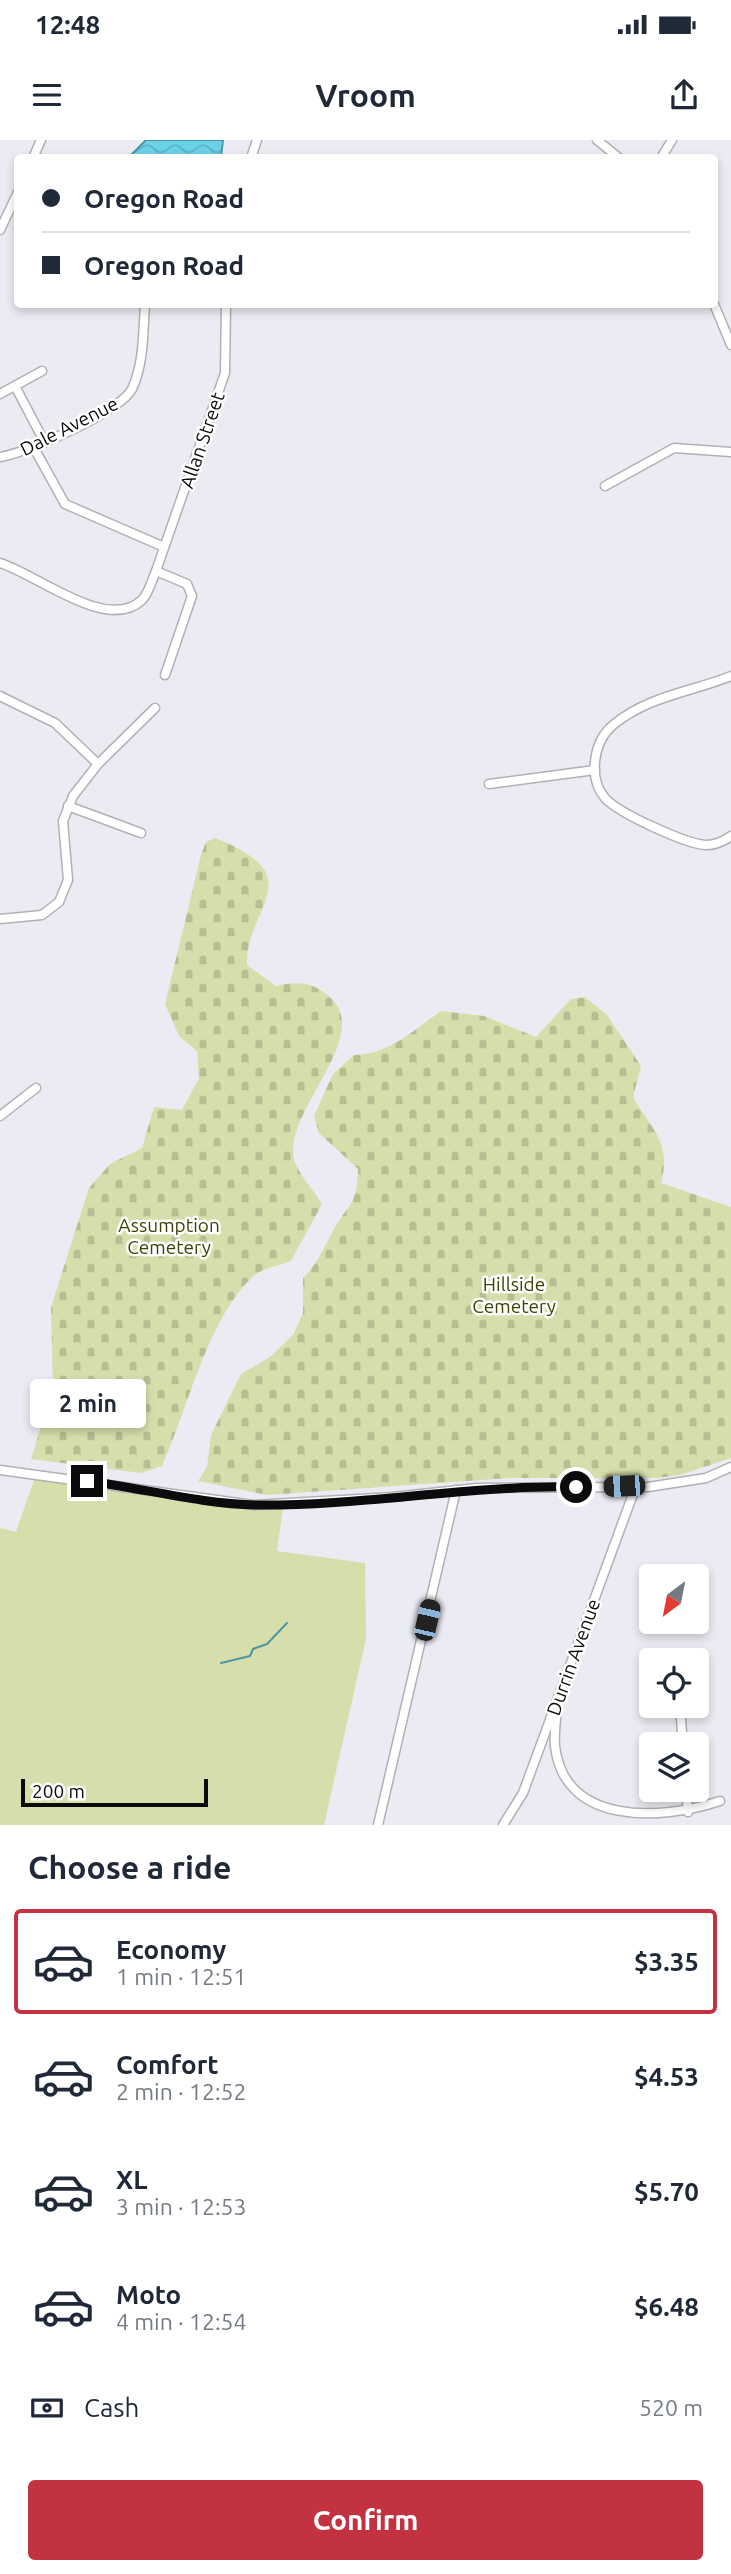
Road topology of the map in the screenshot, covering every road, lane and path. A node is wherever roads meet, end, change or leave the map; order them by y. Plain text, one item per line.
1 (597, 140) edge
2 (614, 154) edge
3 (14, 200) edge
4 (0, 230) edge
5 (145, 308) edge
6 (226, 308) edge
7 (716, 308) edge
8 (731, 345) edge
9 (42, 371) dead end
10 (15, 386) junction
11 (0, 394) edge
12 (45, 443) junction
13 (34, 448) junction
14 (731, 452) edge
15 (0, 457) edge
16 (605, 486) dead end
17 (164, 547) junction
18 (0, 563) edge
19 (156, 571) junction
20 (164, 675) dead end
21 (731, 676) edge
22 (0, 696) edge
23 (155, 708) dead end
24 (98, 764) junction
25 (595, 770) junction
26 (489, 784) dead end
27 (68, 806) junction
28 (141, 833) dead end
29 (731, 836) edge
30 (0, 919) edge
31 (36, 1088) dead end
32 (0, 1116) edge
33 (731, 1467) edge
34 (0, 1470) edge
35 (636, 1486) junction
36 (456, 1490) junction
37 (558, 1698) junction
38 (720, 1801) dead end
39 (687, 1802) edge
40 (688, 1811) junction
41 (379, 1825) edge
42 (503, 1825) edge

1 - 2 street
3 - 4 street
5 - 12 street, Dale Avenue
6 - 17 street, Allan Street
7 - 8 street
9 - 10 street
10 - 11 street
10 - 12 street
12 - 13 street, Dale Avenue
13 - 15 street, Dale Avenue
13 - 17 street
14 - 16 street
17 - 19 street, Allan Street
18 - 19 street, Allan Street
19 - 20 street
21 - 25 street
22 - 24 street
23 - 24 street
24 - 27 street
25 - 26 street
25 - 29 street
27 - 28 street
27 - 30 street
31 - 32 street
33 - 35 street
34 - 36 street
35 - 36 street
35 - 37 street, Durrin Avenue
36 - 41 street
37 - 40 street
37 - 42 street, Durrin Avenue
38 - 40 street
39 - 40 street

